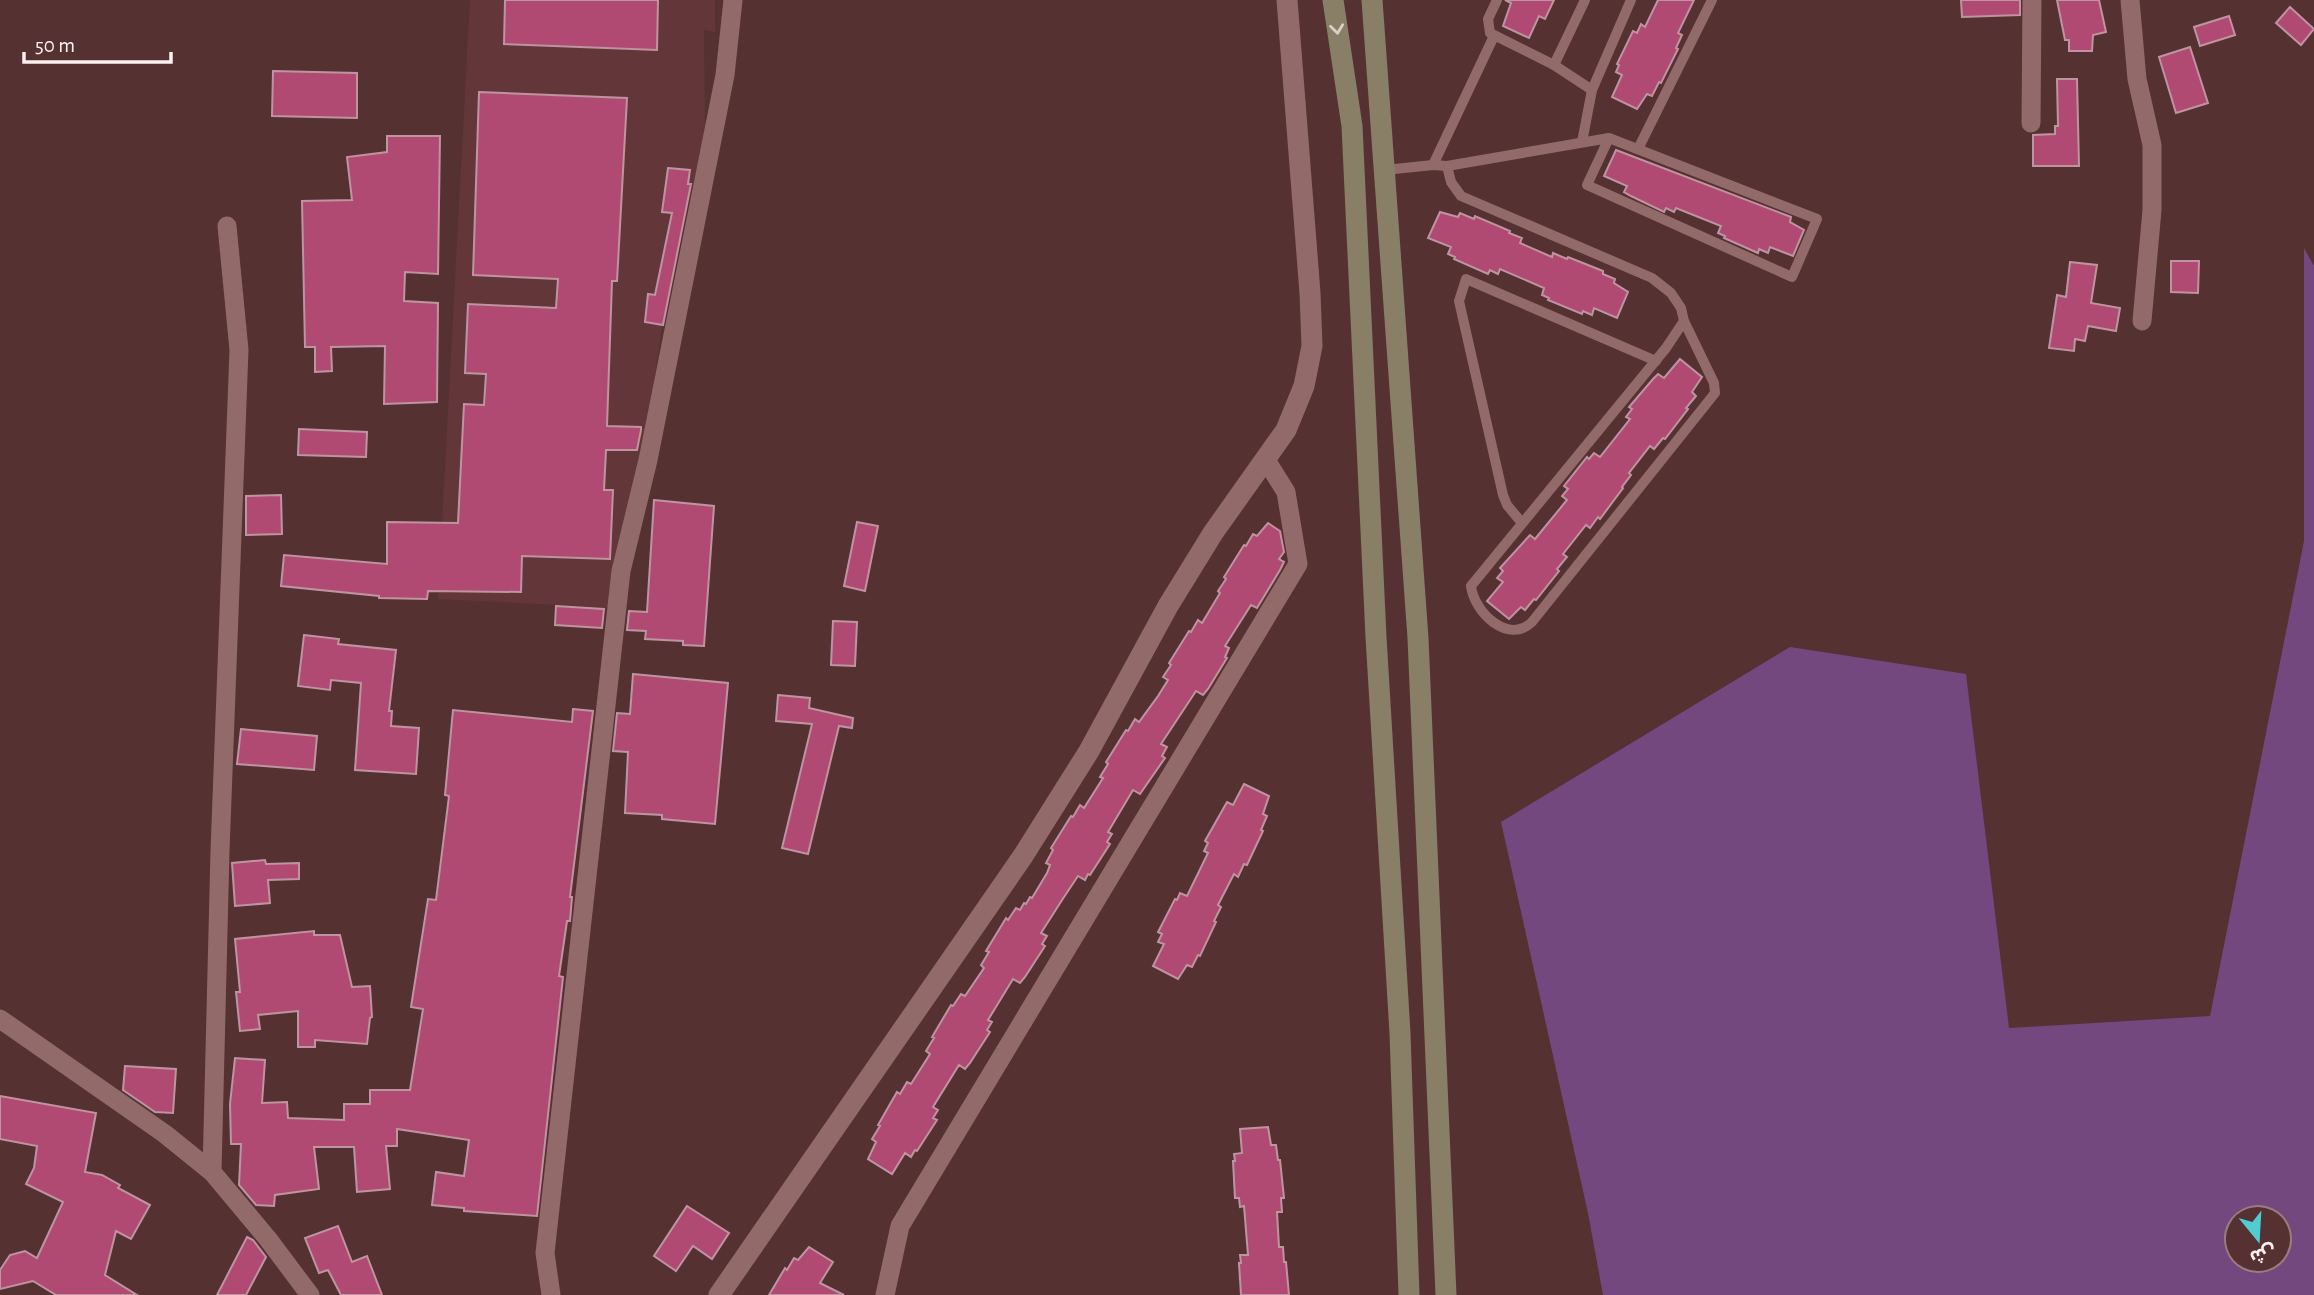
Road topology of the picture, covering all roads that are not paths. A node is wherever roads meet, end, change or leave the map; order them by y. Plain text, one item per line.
1 (733, 0) edge
2 (1287, 0) edge
3 (1333, 0) edge
4 (1372, 0) edge
5 (1497, 0) edge
6 (1585, 0) edge
7 (1631, 0) edge
8 (1712, 0) edge
9 (2032, 0) edge
10 (2130, 0) edge
11 (1494, 36) junction
12 (1376, 55) junction
13 (1340, 58) junction
14 (1554, 65) junction
15 (1592, 90) junction
16 (2031, 123) dead end
17 (1609, 138) junction
18 (1582, 142) junction
19 (1638, 149) junction
20 (1433, 165) junction
21 (1447, 166) junction
22 (1384, 170) junction
23 (228, 226) dead end
24 (1684, 321) junction
25 (2142, 321) dead end
26 (1656, 361) junction
27 (1266, 460) junction
28 (1522, 523) junction
29 (0, 1019) edge
30 (212, 1172) junction
31 (310, 1295) edge
32 (551, 1295) edge
33 (719, 1295) edge
34 (884, 1295) edge
35 (1409, 1295) edge
36 (1446, 1295) edge

1 - 32 street
2 - 27 street
3 -> 13 main road
4 - 12 main road
5 - 11 lane
6 - 14 lane
7 - 15 lane
8 - 19 lane
9 - 16 street
10 - 25 street
11 - 14 lane
11 - 20 lane
12 - 13 main road
12 - 22 main road
13 - 35 main road
14 - 15 lane
15 - 18 lane
17 - 18 lane
17 - 19 lane
17 - 19 lane
18 - 21 lane
20 - 21 lane
20 - 22 lane
21 - 24 lane
22 - 36 main road
23 - 30 street
24 - 26 lane
24 - 28 lane
26 - 28 lane
26 - 28 lane
27 - 33 street
27 - 34 street
29 - 30 street
30 - 31 street

